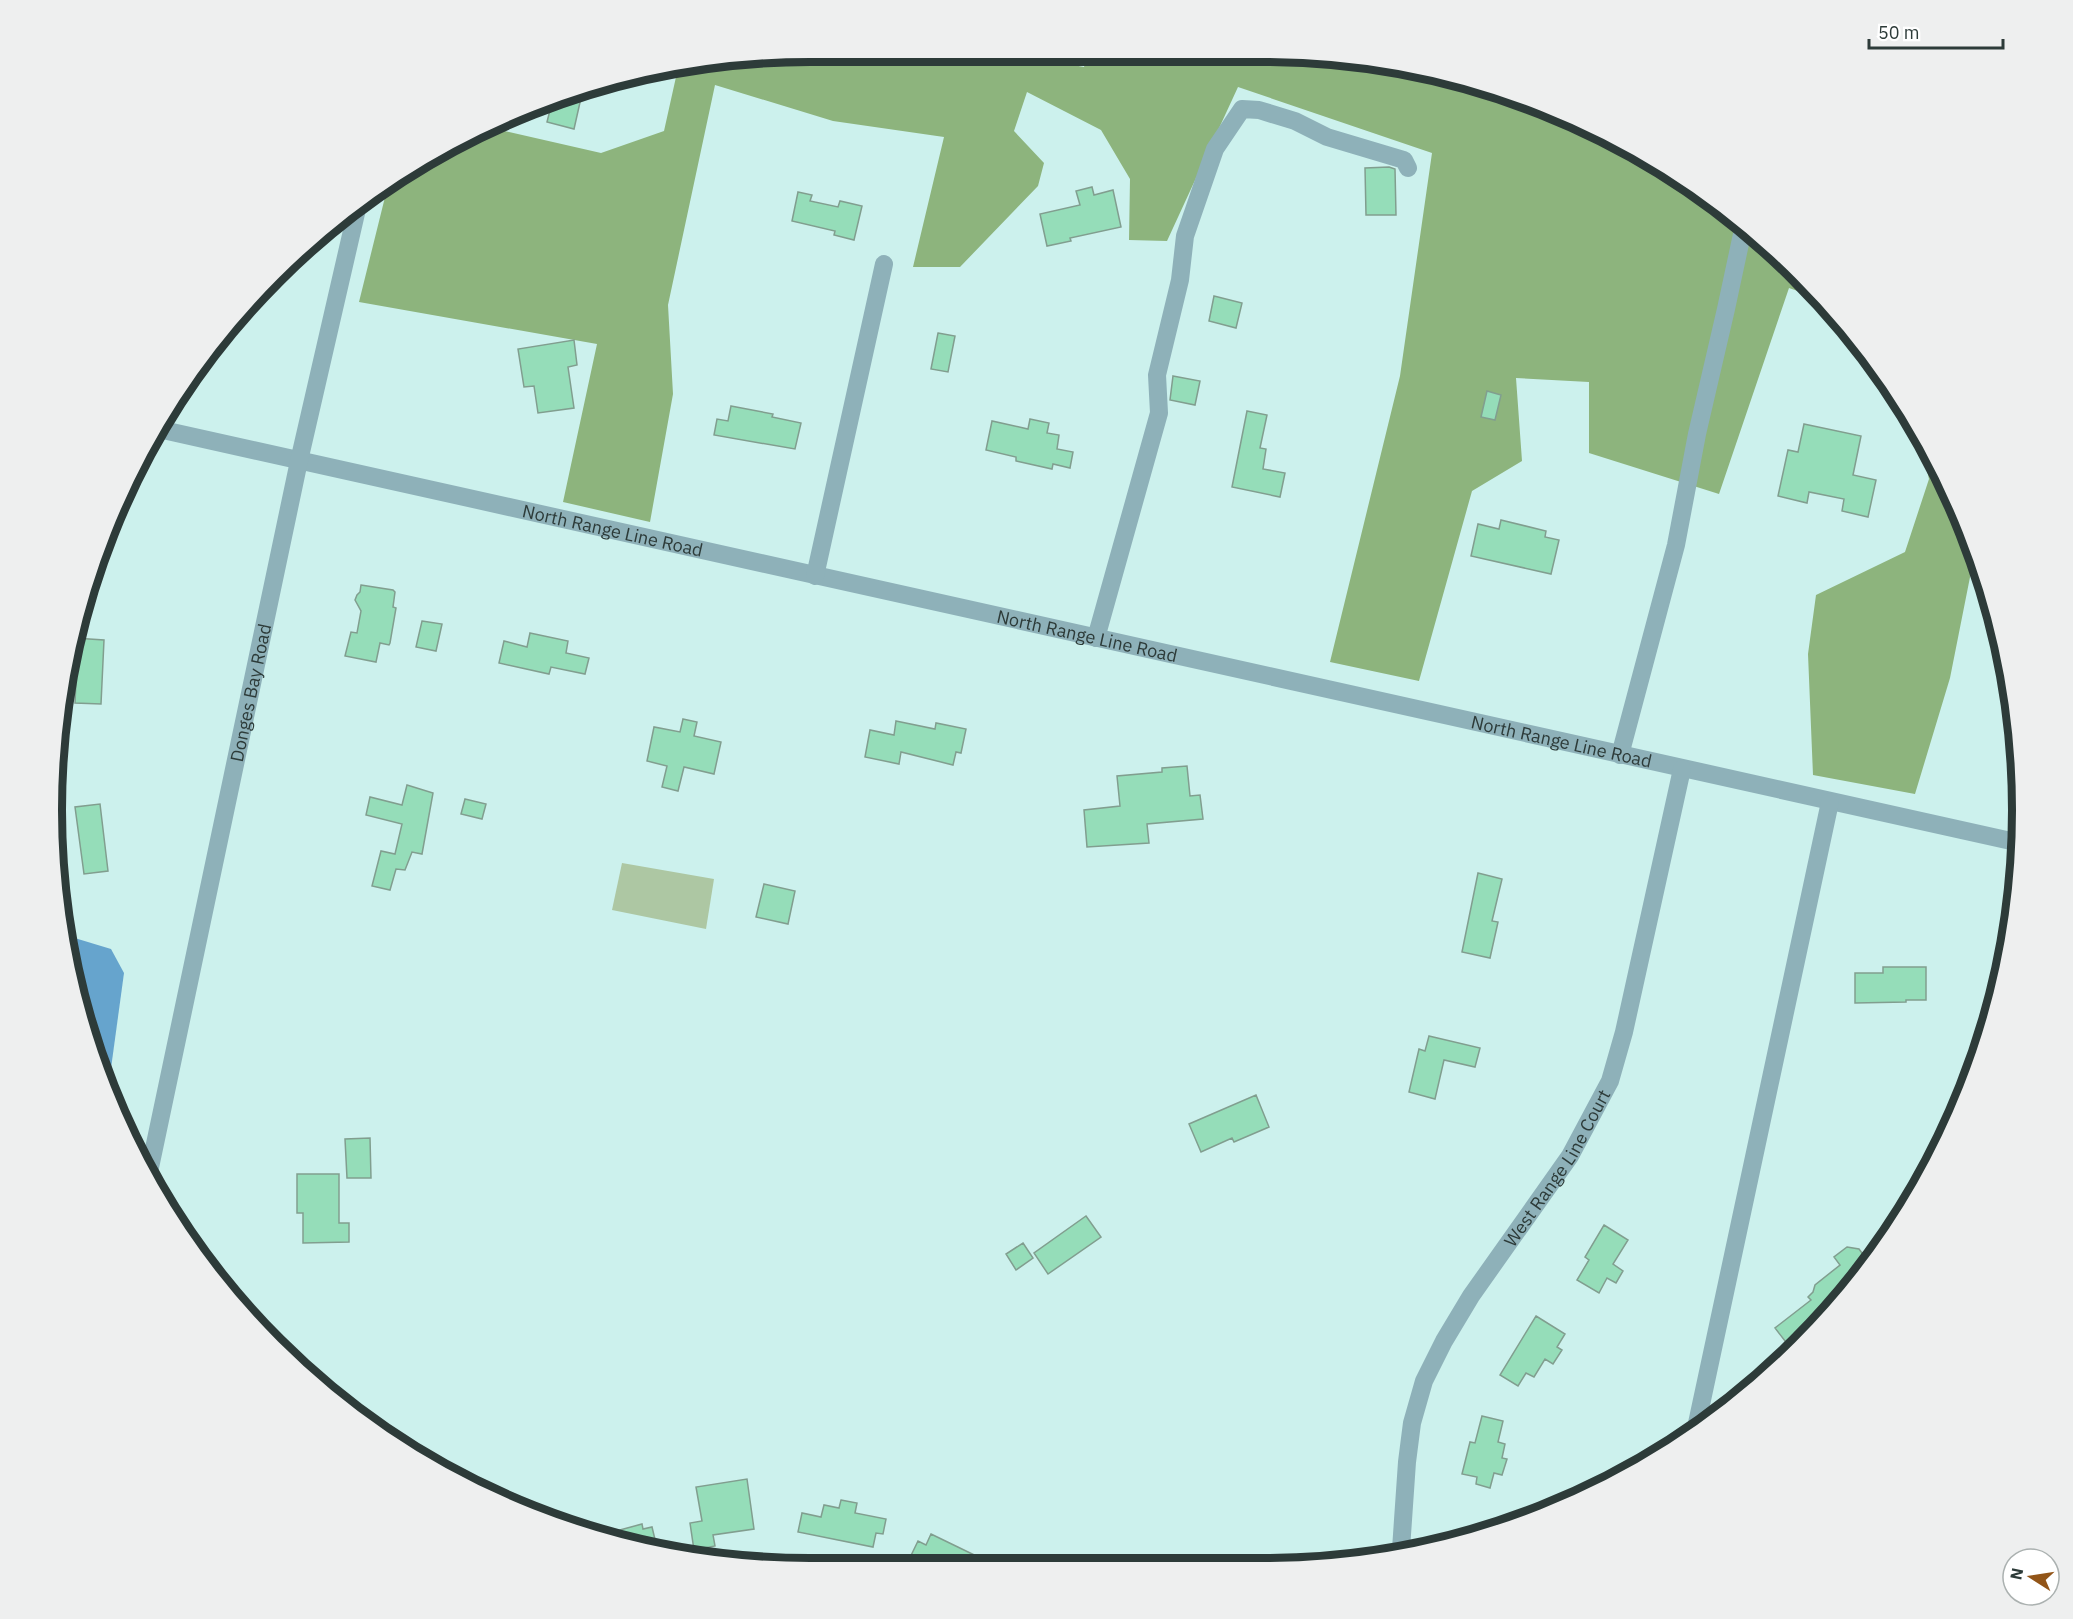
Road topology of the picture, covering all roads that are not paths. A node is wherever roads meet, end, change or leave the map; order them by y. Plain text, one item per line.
1 (1408, 168) dead end
2 (356, 215) edge
3 (1742, 235) edge
4 (884, 264) dead end
5 (165, 430) edge
6 (299, 461) junction
7 (815, 576) junction
8 (1096, 638) junction
9 (1620, 755) junction
10 (1682, 769) junction
11 (1830, 802) junction
12 (2011, 841) edge
13 (151, 1163) edge
14 (1698, 1418) edge
15 (1401, 1544) edge

1 - 8 street
2 - 6 street, Donges Bay Road
3 - 9 street
4 - 7 street
5 - 6 street, North Range Line Road
6 - 7 street, North Range Line Road
6 - 13 street, Donges Bay Road
7 - 8 street, North Range Line Road
8 - 9 street, North Range Line Road
9 - 10 street, North Range Line Road
10 - 11 street, North Range Line Road
10 - 15 street, West Range Line Court
11 - 12 street, North Range Line Road
11 - 14 street

